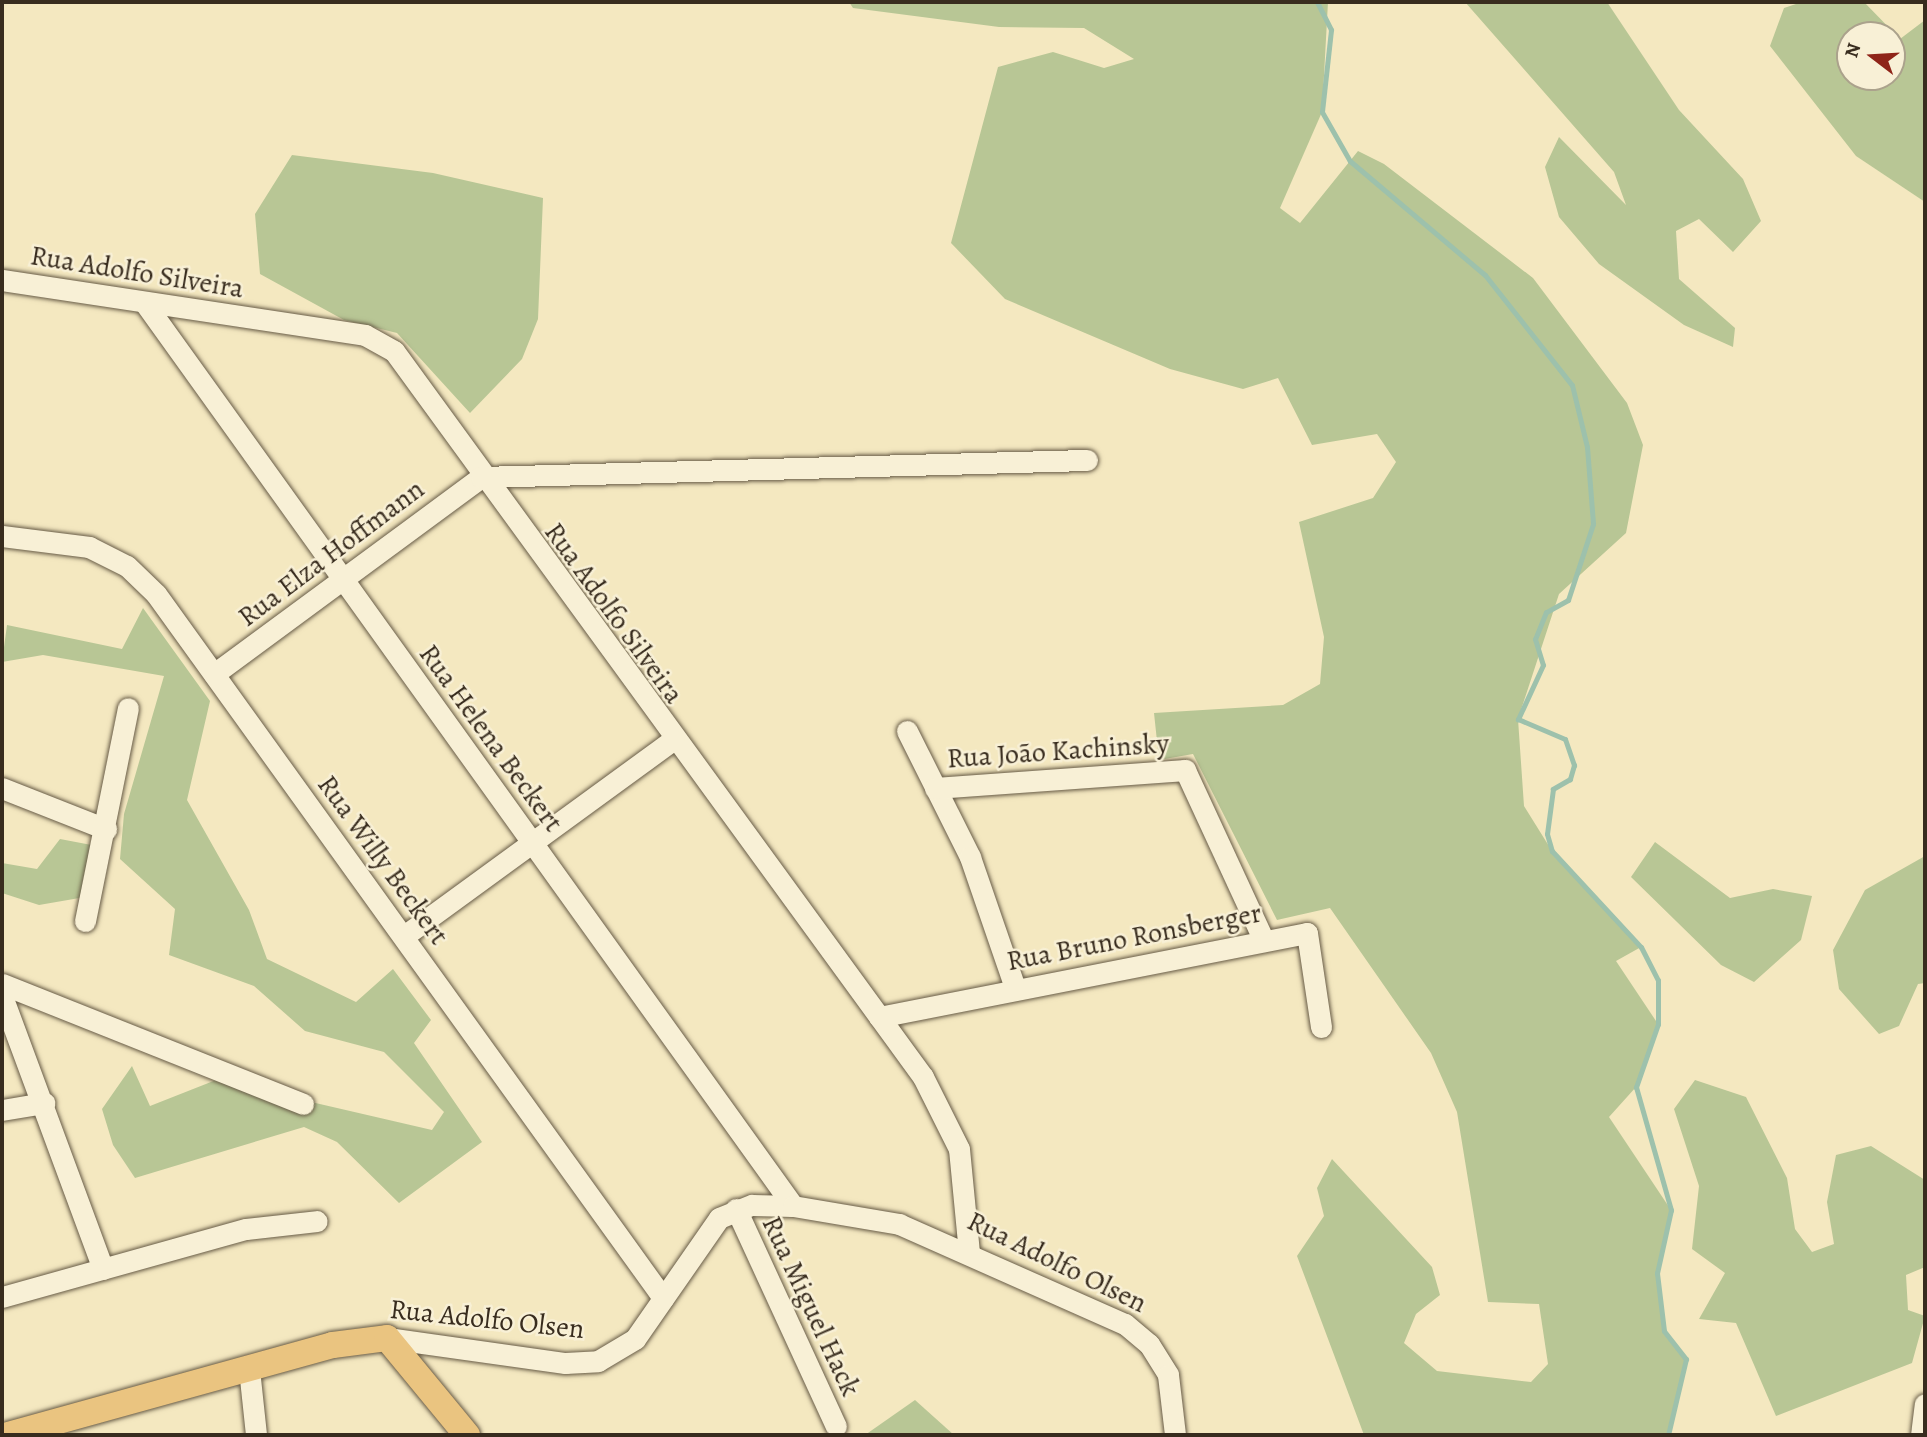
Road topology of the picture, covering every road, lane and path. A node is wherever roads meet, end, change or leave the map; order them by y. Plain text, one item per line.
1 (2, 280) edge
2 (144, 302) junction
3 (1087, 460) dead end
4 (481, 477) junction
5 (2, 536) edge
6 (343, 579) junction
7 (214, 674) junction
8 (128, 708) dead end
9 (907, 731) dead end
10 (673, 740) junction
11 (2, 788) edge
12 (935, 788) junction
13 (106, 830) junction
14 (532, 843) junction
15 (85, 921) dead end
16 (404, 936) junction
17 (1264, 942) junction
18 (2, 984) edge
19 (1015, 988) junction
20 (2, 996) edge
21 (879, 1017) junction
22 (1321, 1027) dead end
23 (44, 1103) junction
24 (303, 1104) dead end
25 (2, 1110) edge
26 (793, 1206) junction
27 (736, 1209) junction
28 (317, 1222) dead end
29 (969, 1252) junction
30 (103, 1269) junction
31 (2, 1297) edge
32 (663, 1298) junction
33 (387, 1338) junction
34 (248, 1369) junction
35 (1925, 1404) edge
36 (836, 1426) dead end
37 (8, 1435) edge
38 (256, 1435) edge
39 (467, 1435) edge
40 (1174, 1435) edge
41 (1921, 1435) edge

1 - 2 street, Rua Adolfo Silveira
2 - 4 street, Rua Adolfo Silveira
2 - 6 street, Rua Helena Beckert
3 - 4 street
4 - 6 street, Rua Elza Hoffmann
4 - 10 street, Rua Adolfo Silveira
5 - 7 street, Rua Willy Beckert
6 - 7 street, Rua Elza Hoffmann
6 - 14 street, Rua Helena Beckert
7 - 16 street, Rua Willy Beckert
8 - 13 street
9 - 12 street
10 - 14 street
10 - 21 street, Rua Adolfo Silveira
11 - 13 street
12 - 17 street, Rua João Kachinsky
12 - 19 street
13 - 15 street
14 - 16 street
14 - 26 street, Rua Helena Beckert
16 - 32 street, Rua Willy Beckert
17 - 19 street, Rua Bruno Ronsberger
17 - 22 street, Rua Bruno Ronsberger
18 - 24 street
19 - 21 street, Rua Bruno Ronsberger
20 - 23 street
21 - 29 street, Rua Adolfo Silveira
23 - 25 street
23 - 30 street
26 - 27 street, Rua Adolfo Olsen
26 - 29 street, Rua Adolfo Olsen
27 - 32 street, Rua Adolfo Olsen
27 - 36 street, Rua Miguel Hack
28 - 30 street
29 - 40 street, Rua Adolfo Olsen
30 - 31 street
32 - 33 street, Rua Adolfo Olsen
33 - 34 main road, Rua Adolfo Olsen
33 - 39 main road
34 - 37 main road, Rua Adolfo Olsen
34 - 38 street
35 - 41 street

